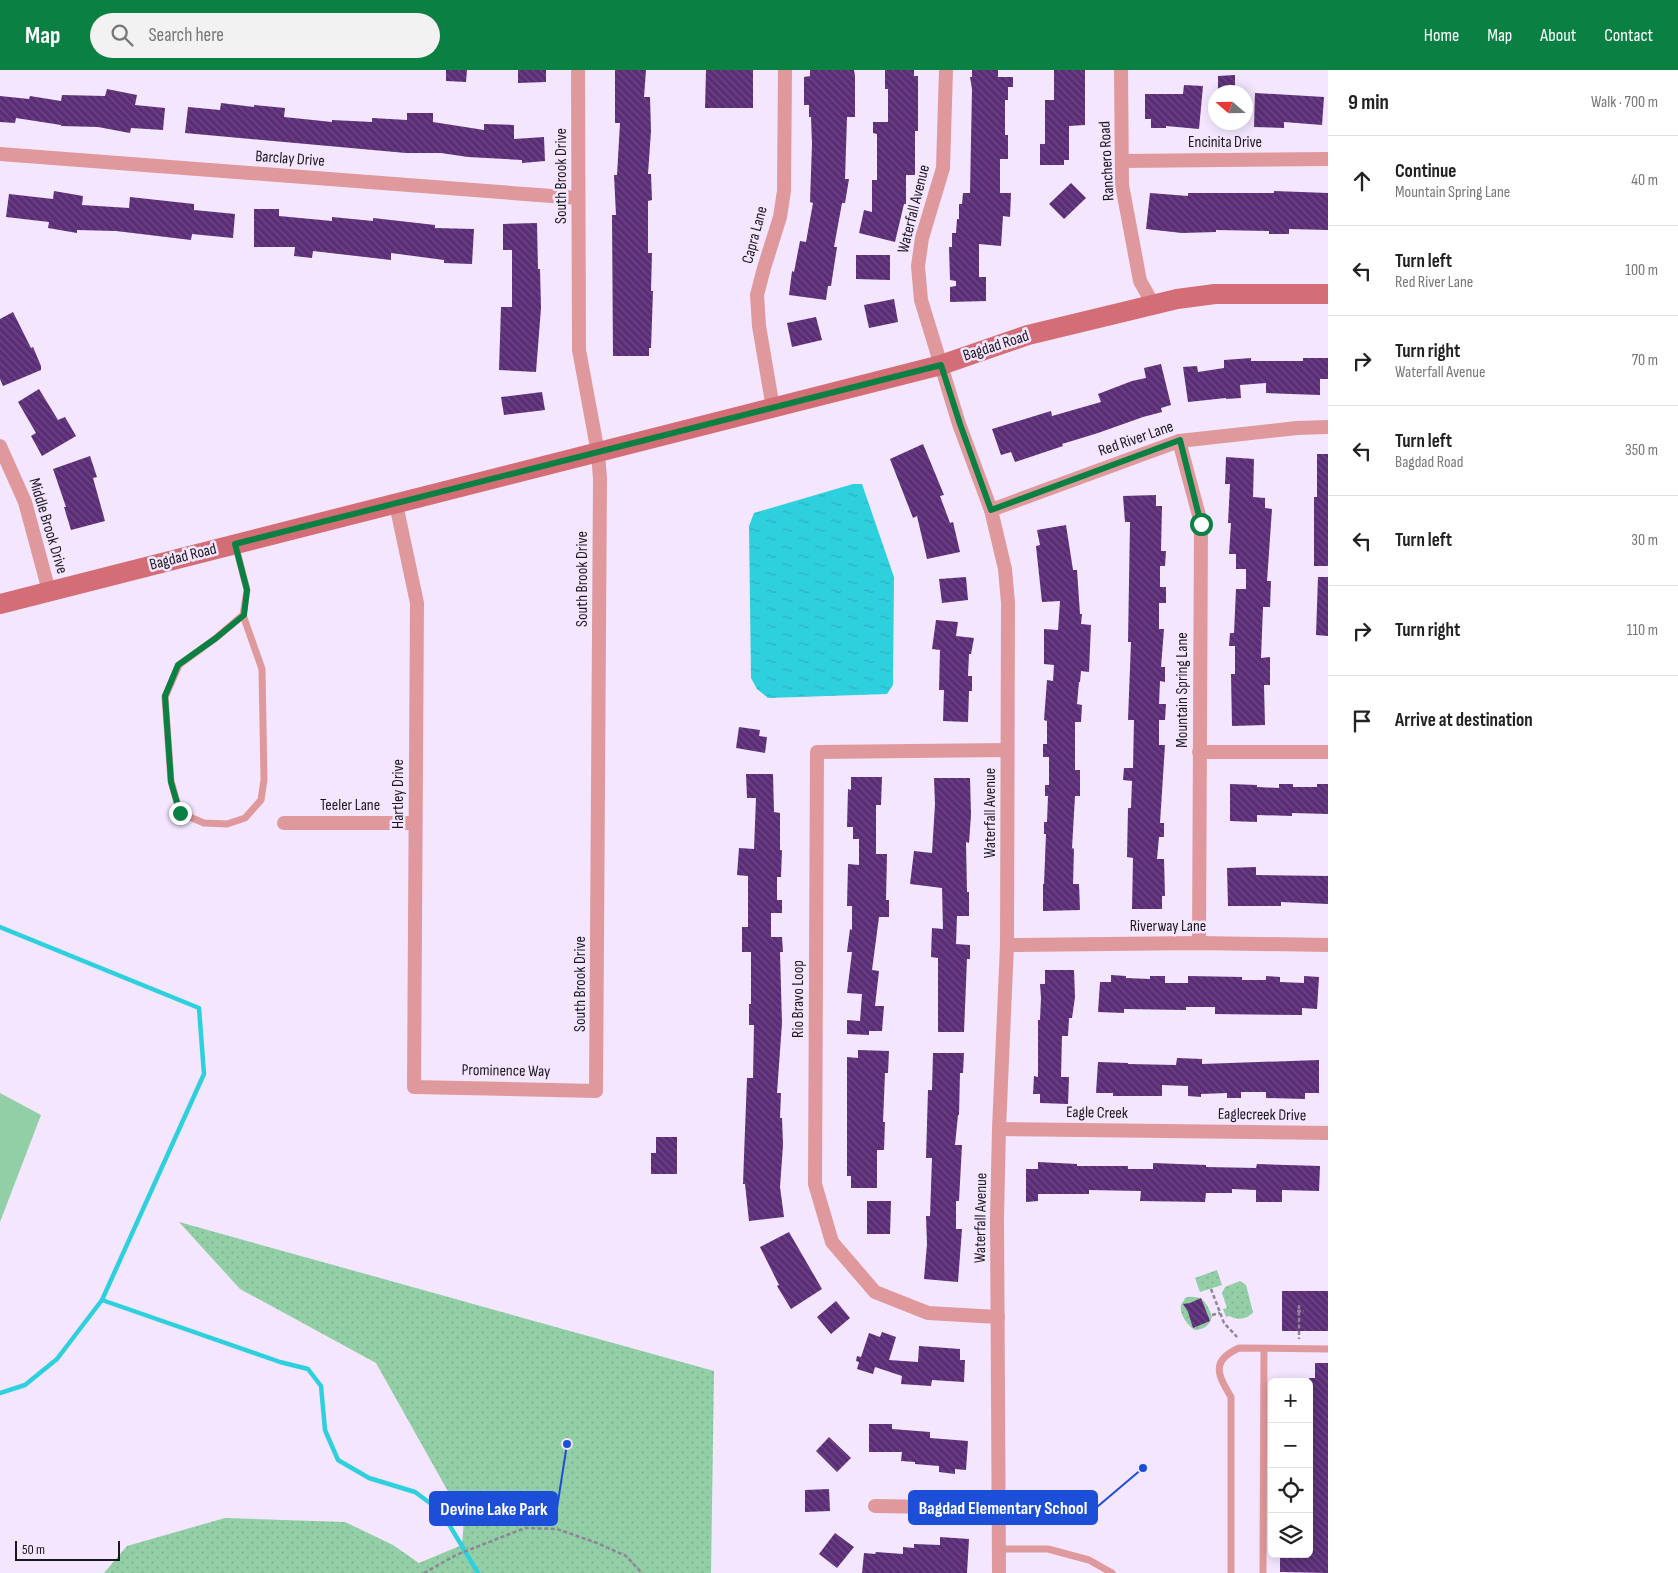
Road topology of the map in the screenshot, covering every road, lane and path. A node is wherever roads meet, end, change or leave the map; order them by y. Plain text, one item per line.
1 (578, 70) edge
2 (785, 70) edge
3 (946, 70) edge
4 (1121, 70) edge
5 (0, 154) edge
6 (1328, 159) edge
7 (1123, 161) junction
8 (578, 198) junction
9 (1328, 294) edge
10 (1154, 306) junction
11 (941, 365) junction
12 (773, 408) junction
13 (1328, 427) edge
14 (1180, 440) junction
15 (0, 446) edge
16 (598, 453) junction
17 (396, 504) junction
18 (991, 510) junction
19 (235, 544) junction
20 (49, 591) junction
21 (0, 604) edge
22 (244, 615) junction
23 (1007, 750) junction
24 (1199, 752) junction
25 (1328, 752) edge
26 (284, 822) dead end
27 (415, 823) junction
28 (1199, 943) junction
29 (1008, 944) junction
30 (1328, 945) edge
31 (414, 1087) joint
32 (596, 1091) joint
33 (999, 1129) junction
34 (1195, 1132) joint
35 (1328, 1133) edge
36 (1211, 1289) dead end
37 (1299, 1305) dead end
38 (1304, 1310) dead end
39 (1298, 1311) junction
40 (1220, 1314) junction
41 (1212, 1315) dead end
42 (1225, 1315) dead end
43 (998, 1317) junction
44 (1242, 1339) dead end
45 (1291, 1339) dead end
46 (1264, 1349) junction
47 (1328, 1349) edge
48 (876, 1506) dead end
49 (999, 1508) junction
50 (999, 1549) junction
51 (424, 1573) edge
52 (642, 1573) edge
53 (998, 1573) edge
54 (1112, 1573) edge
55 (1231, 1573) edge
56 (1263, 1573) edge

1 - 8 street, South Brook Drive
2 - 12 street, Capra Lane
3 - 11 street, Waterfall Avenue
4 - 7 street, Ranchero Road
5 - 8 street, Barclay Drive
6 - 7 street, Encinita Drive
7 - 10 street, Ranchero Road
8 - 16 street, South Brook Drive
9 - 10 street, Bagdad Road
10 - 11 street, Bagdad Road
11 - 12 street, Bagdad Road
11 - 18 street, Waterfall Avenue
12 - 16 street, Bagdad Road
13 - 14 street, Red River Lane
14 - 18 street, Red River Lane
14 - 24 street, Mountain Spring Lane
15 - 20 street, Middle Brook Drive
16 - 17 street, Bagdad Road
16 - 32 street, South Brook Drive
17 - 19 street, Bagdad Road
17 - 27 street, Hartley Drive
18 - 23 street, Waterfall Avenue
19 - 20 street, Bagdad Road
19 - 22 lane
20 - 21 street, Bagdad Road
22 - 22 lane
23 - 29 street, Waterfall Avenue
23 - 43 street, Rio Bravo Loop
24 - 25 street
24 - 28 street, Mountain Spring Lane
26 - 27 street, Teeler Lane
27 - 31 street, Hartley Drive
28 - 29 street, Riverway Lane
28 - 30 street, Riverway Lane
29 - 33 street, Waterfall Avenue
31 - 32 street, Prominence Way
33 - 34 street, Eagle Creek
33 - 43 street, Waterfall Avenue
34 - 35 street, Eaglecreek Drive
36 - 40 path
37 - 39 path
38 - 39 path
39 - 45 path
40 - 41 path
40 - 42 path
40 - 44 path
43 - 49 street, Waterfall Avenue
46 - 47 lane
46 - 55 lane
46 - 56 lane
48 - 49 street
49 - 50 street, Waterfall Avenue
50 - 53 street, Waterfall Avenue
50 - 54 lane
51 - 52 path

